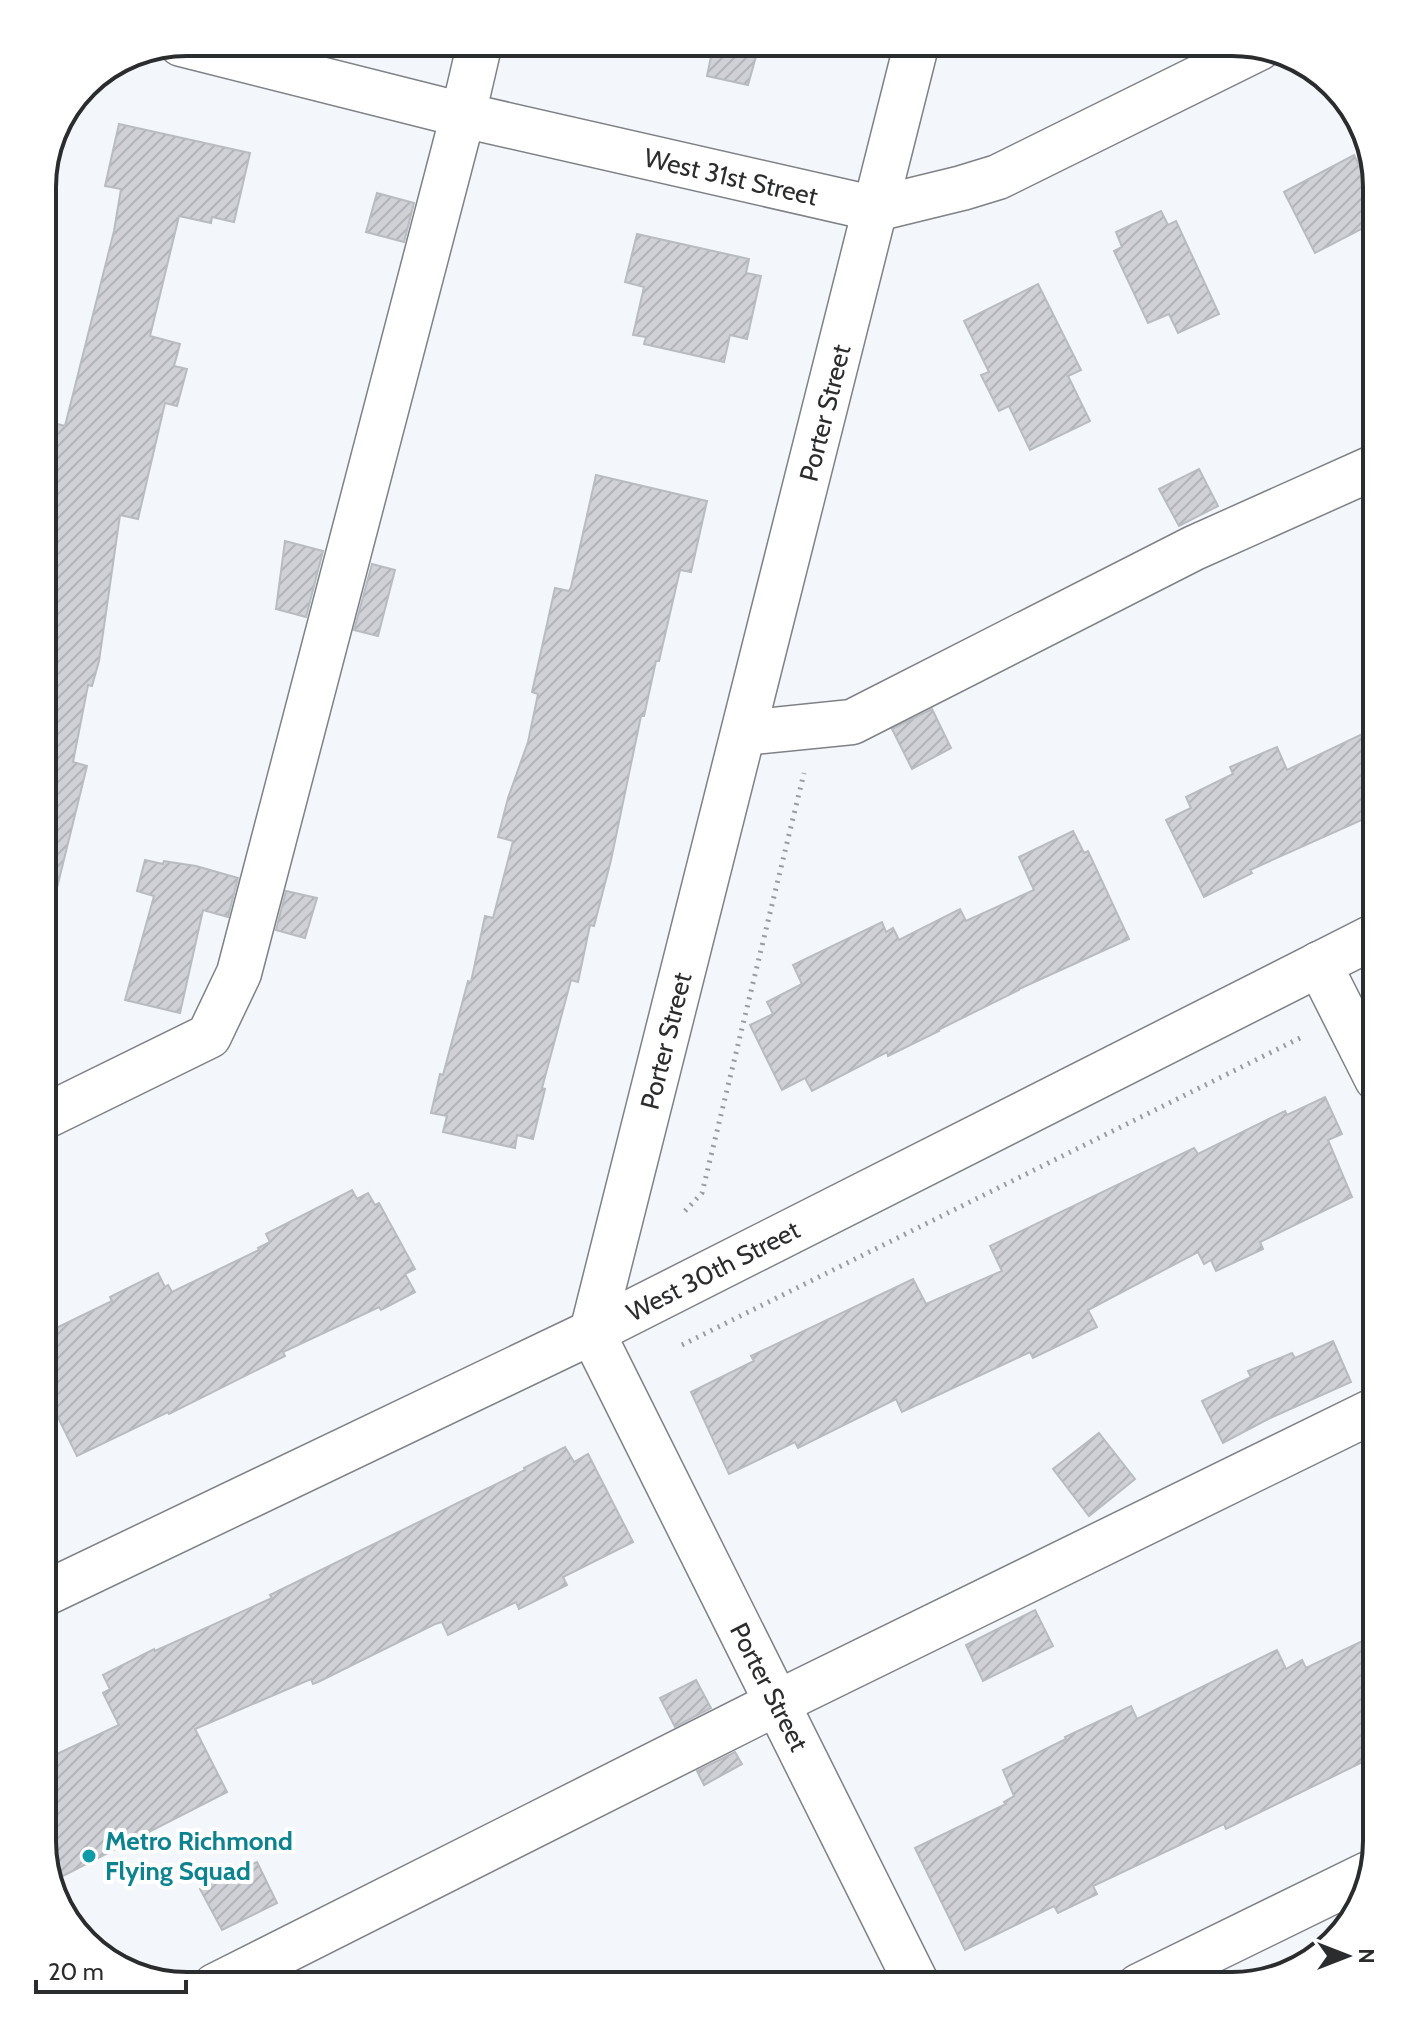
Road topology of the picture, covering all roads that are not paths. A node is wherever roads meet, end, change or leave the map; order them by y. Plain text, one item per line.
1 (229, 56) edge
2 (477, 56) edge
3 (914, 56) edge
4 (1242, 56) edge
5 (463, 115) junction
6 (876, 209) junction
7 (1363, 472) edge
8 (744, 733) junction
9 (1363, 942) edge
10 (1319, 964) junction
11 (1363, 1051) edge
12 (56, 1111) edge
13 (592, 1332) junction
14 (1363, 1416) edge
15 (56, 1588) edge
16 (777, 1703) junction
17 (1357, 1879) edge
18 (243, 1972) edge
19 (911, 1972) edge
20 (1168, 1972) edge

1 - 5 street, West 31st Street
2 - 5 street
3 - 6 street, Porter Street
4 - 6 street, West 31st Street
5 - 6 street, West 31st Street
5 - 12 street
6 - 8 street, Porter Street
7 - 8 street
8 - 13 street, Porter Street
9 - 10 street, West 30th Street
10 - 11 street
10 - 13 street, West 30th Street
13 - 15 street, West 30th Street
13 - 16 street, Porter Street
14 - 16 street
16 - 18 street
16 - 19 street, Porter Street
17 - 20 street

